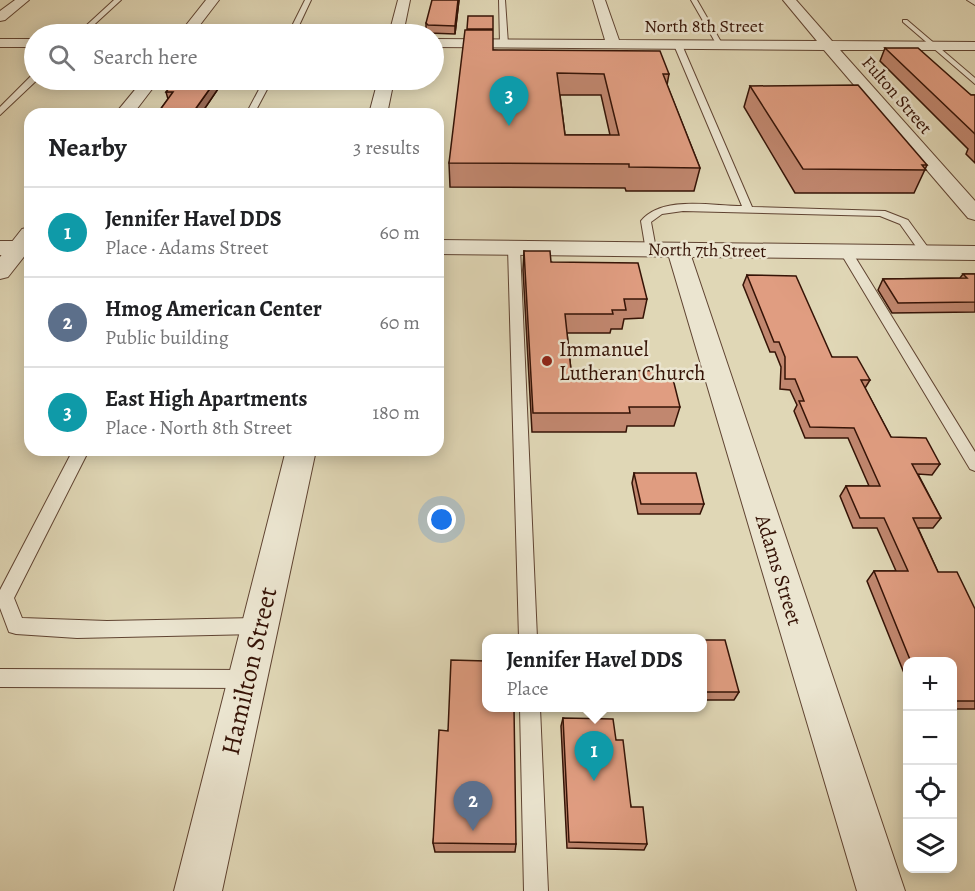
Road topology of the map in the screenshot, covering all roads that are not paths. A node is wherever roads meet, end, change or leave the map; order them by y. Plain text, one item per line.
1 (22, 0) edge
2 (118, 0) edge
3 (213, 0) edge
4 (308, 0) edge
5 (404, 0) edge
6 (502, 0) edge
7 (599, 0) edge
8 (694, 0) edge
9 (789, 0) edge
10 (0, 17) edge
11 (905, 21) dead end
12 (92, 24) edge
13 (194, 24) edge
14 (296, 24) edge
15 (398, 24) edge
16 (24, 43) edge
17 (444, 43) edge
18 (0, 44) edge
19 (504, 44) junction
20 (614, 45) junction
21 (678, 45) junction
22 (721, 45) junction
23 (829, 46) junction
24 (933, 46) junction
25 (975, 46) edge
26 (975, 82) edge
27 (24, 88) edge
28 (143, 90) edge
29 (263, 90) edge
30 (384, 90) edge
31 (129, 108) edge
32 (253, 108) edge
33 (379, 108) edge
34 (0, 112) edge
35 (748, 209) junction
36 (975, 214) edge
37 (20, 244) edge
38 (444, 247) edge
39 (513, 248) junction
40 (664, 250) junction
41 (846, 252) junction
42 (926, 253) junction
43 (975, 254) edge
44 (0, 272) edge
45 (78, 456) edge
46 (300, 456) edge
47 (975, 465) edge
48 (260, 626) junction
49 (528, 634) edge
50 (0, 678) edge
51 (247, 679) junction
52 (530, 712) edge
53 (198, 891) edge
54 (537, 891) edge
55 (881, 891) edge

1 - 10 street
2 - 12 lane
3 - 13 street
4 - 14 lane
5 - 15 street
6 - 19 lane
7 - 20 street
8 - 22 lane
9 - 23 street, Fulton Street
11 - 24 lane
16 - 18 street
17 - 19 street, North 8th Street
19 - 20 street, North 8th Street
20 - 21 street, North 8th Street
21 - 22 street, North 8th Street
21 - 35 lane
22 - 23 street, North 8th Street
23 - 24 street, North 8th Street
23 - 36 street, Fulton Street
24 - 25 street, North 8th Street
24 - 26 lane
27 - 34 lane
28 - 31 street
29 - 32 lane
30 - 33 street
35 - 40 lane
35 - 42 lane
37 - 44 street
38 - 39 street, North 7th Street
39 - 40 street, North 7th Street
39 - 49 lane
40 - 41 street, North 7th Street
40 - 55 street, Adams Street
41 - 42 street, North 7th Street
41 - 47 lane
42 - 43 street, North 7th Street
45 - 48 lane
46 - 48 street, Hamilton Street
48 - 51 street, Hamilton Street
50 - 51 lane
51 - 53 street, Hamilton Street
52 - 54 lane

